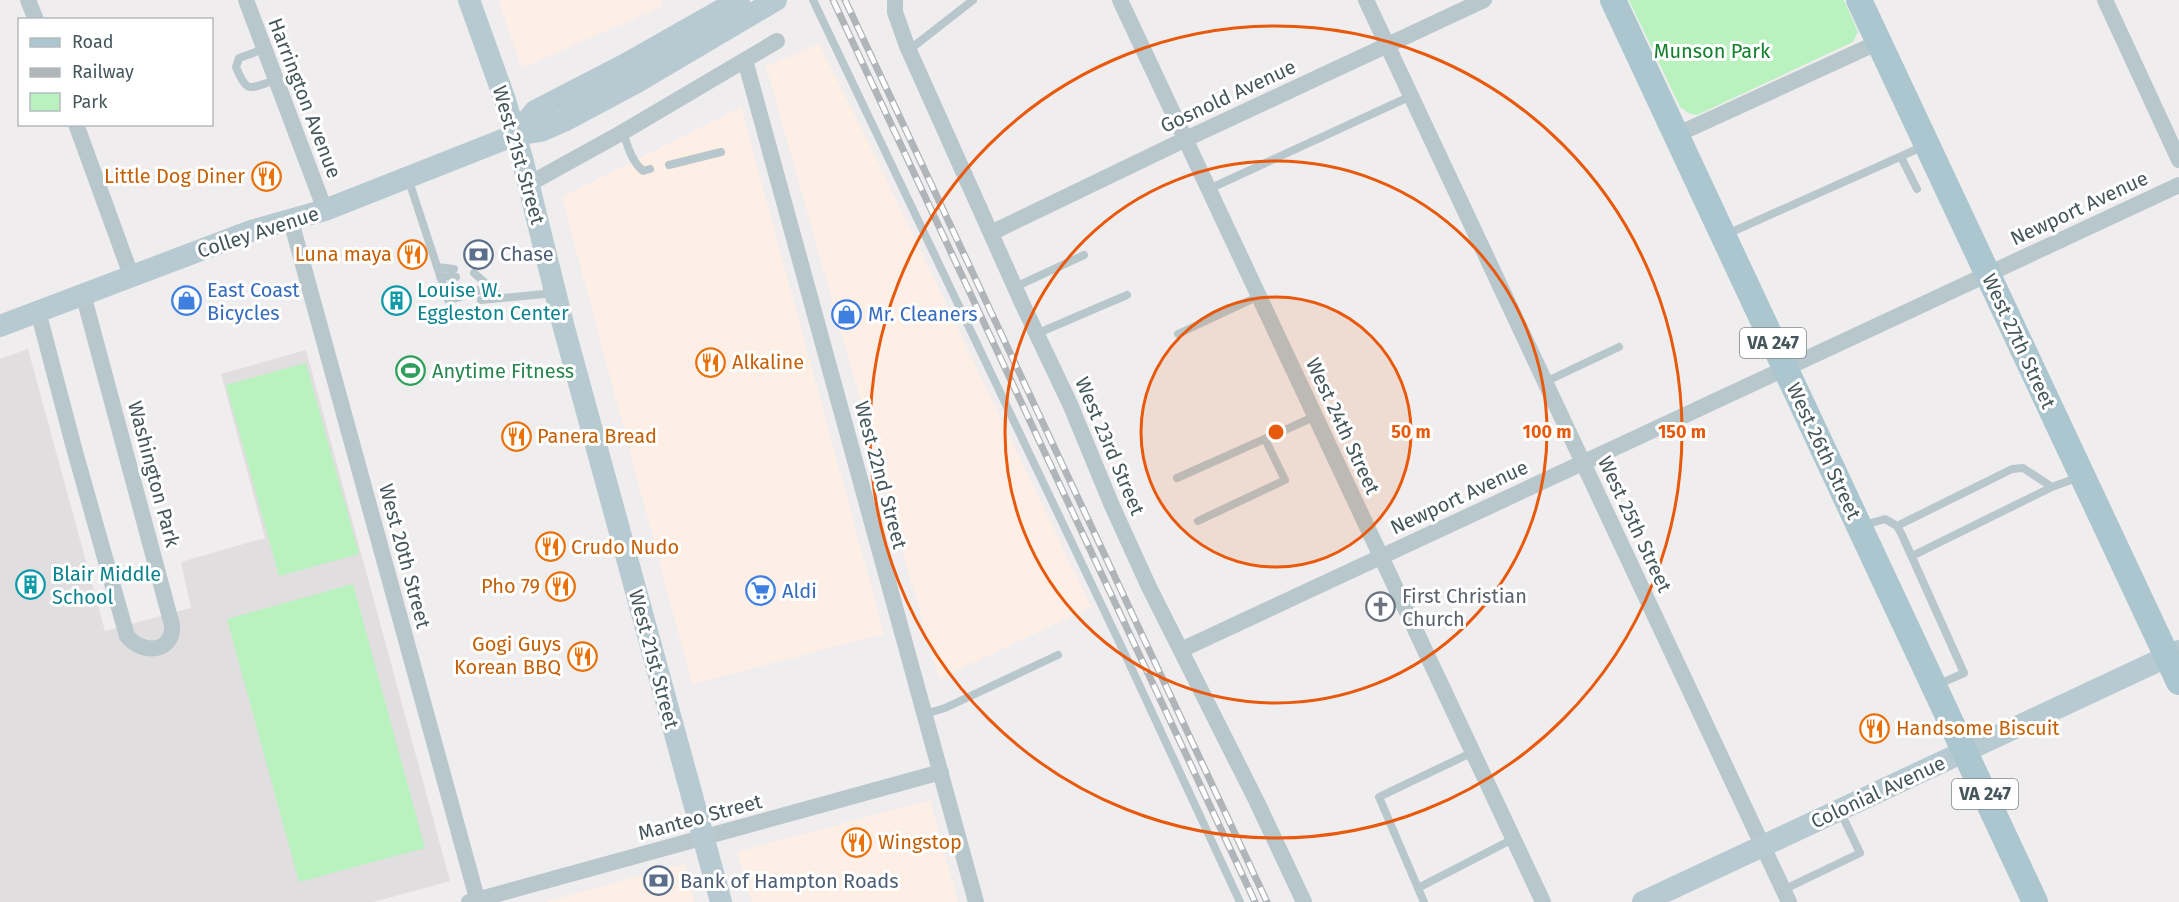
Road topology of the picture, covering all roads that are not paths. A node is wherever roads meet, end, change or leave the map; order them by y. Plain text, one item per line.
1 (28, 0) edge
2 (246, 0) edge
3 (470, 0) edge
4 (739, 0) edge
5 (776, 0) edge
6 (895, 0) edge
7 (973, 0) edge
8 (1120, 0) edge
9 (1366, 0) edge
10 (1484, 0) edge
11 (1613, 0) edge
12 (1859, 0) edge
13 (2105, 0) edge
14 (815, 4) edge
15 (35, 18) edge
16 (777, 41) dead end
17 (1879, 42) junction
18 (1387, 46) junction
19 (264, 49) junction
20 (909, 50) junction
21 (745, 60) junction
22 (276, 80) junction
23 (1411, 96) junction
24 (77, 126) edge
25 (622, 132) junction
26 (515, 135) junction
27 (1676, 135) junction
28 (1186, 139) junction
29 (1927, 145) junction
30 (721, 152) dead end
31 (1901, 157) junction
32 (2179, 160) edge
33 (669, 165) dead end
34 (650, 169) dead end
35 (408, 178) junction
36 (529, 184) junction
37 (2179, 185) edge
38 (1209, 189) junction
39 (1917, 189) dead end
40 (325, 210) junction
41 (291, 221) junction
42 (991, 233) junction
43 (1723, 236) junction
44 (1084, 255) dead end
45 (437, 267) junction
46 (1988, 274) junction
47 (131, 275) junction
48 (440, 276) junction
49 (475, 277) dead end
50 (444, 286) junction
51 (458, 287) dead end
52 (1015, 287) junction
53 (478, 291) dead end
54 (556, 293) junction
55 (83, 294) junction
56 (1127, 295) dead end
57 (1259, 296) junction
58 (460, 297) dead end
59 (502, 297) junction
60 (481, 300) dead end
61 (38, 311) junction
62 (0, 326) edge
63 (1036, 334) junction
64 (1178, 334) dead end
65 (1619, 347) dead end
66 (1785, 369) junction
67 (1545, 382) junction
68 (1316, 417) junction
69 (1265, 439) junction
70 (1583, 463) junction
71 (2082, 475) junction
72 (1177, 478) dead end
73 (2052, 487) junction
74 (1198, 521) dead end
75 (1897, 526) junction
76 (1859, 527) junction
77 (1382, 556) junction
78 (1912, 556) junction
79 (1181, 650) junction
80 (2173, 654) edge
81 (1058, 655) dead end
82 (2179, 682) edge
83 (1934, 686) junction
84 (925, 714) junction
85 (1473, 752) junction
86 (1965, 752) junction
87 (941, 772) junction
88 (1840, 810) junction
89 (703, 838) junction
90 (1513, 839) junction
91 (1763, 846) junction
92 (1418, 888) junction
93 (1786, 896) edge
94 (475, 901) edge
95 (721, 902) edge
96 (976, 902) edge
97 (1240, 902) edge
98 (1304, 902) edge
99 (1424, 902) edge
100 (1543, 902) edge
101 (1643, 902) edge
102 (2036, 902) edge

1 - 15 street
2 - 19 street, Harrington Avenue
3 - 26 main road, West 21st Street
4 - 26 main road, Colley Avenue
5 - 26 main road, Colley Avenue
6 - 20 street, West 23rd Street
7 - 20 lane
8 - 28 street, West 24th Street
9 - 18 street, West 25th Street
10 - 18 street, Gosnold Avenue
11 - 27 main road, West 26th Street / VA 247
12 - 17 main road, West 27th Street
13 - 32 street
14 - 97 lane
16 - 21 street
17 - 27 street
17 - 29 main road, West 27th Street
18 - 23 street, West 25th Street
18 - 28 street, Gosnold Avenue
19 - 22 street, Harrington Avenue
19 - 22 lane
20 - 42 street, West 23rd Street
21 - 25 street
21 - 84 street, West 22nd Street
22 - 40 street, Harrington Avenue
23 - 38 lane
23 - 67 street, West 25th Street
24 - 47 street
25 - 34 lane
25 - 36 street
26 - 35 main road, Colley Avenue
26 - 36 main road, West 21st Street
27 - 43 main road, West 26th Street / VA 247
28 - 38 street, West 24th Street
28 - 42 street, Gosnold Avenue
29 - 31 lane
29 - 46 main road, West 27th Street
30 - 33 lane
31 - 39 lane
31 - 43 lane
35 - 40 main road, Colley Avenue
35 - 45 lane
36 - 54 main road, West 21st Street
37 - 46 street, Newport Avenue
38 - 57 street, West 24th Street
40 - 41 main road, Colley Avenue
41 - 47 main road, Colley Avenue
41 - 94 street, West 20th Street
42 - 52 street, West 23rd Street
43 - 66 main road, West 26th Street / VA 247
44 - 52 lane
45 - 48 lane
45 - 48 lane
46 - 66 street, Newport Avenue
46 - 71 main road, West 27th Street
47 - 55 main road, Colley Avenue
48 - 50 lane
49 - 59 lane
50 - 51 lane
50 - 58 lane
52 - 63 street, West 23rd Street
53 - 59 lane
54 - 59 lane
54 - 89 main road, West 21st Street
55 - 61 main road, Colley Avenue
55 - 61 street, Washington Park
56 - 63 lane
57 - 64 lane
57 - 68 street, West 24th Street
59 - 60 lane
61 - 62 main road, Colley Avenue
63 - 79 street, West 23rd Street
65 - 67 lane
66 - 70 street, Newport Avenue
66 - 76 main road, West 26th Street / VA 247
67 - 70 street, West 25th Street
68 - 69 lane
68 - 77 street, West 24th Street
69 - 72 lane
69 - 74 lane
70 - 77 street, Newport Avenue
70 - 91 street, West 25th Street
71 - 73 lane
71 - 80 main road, West 27th Street
73 - 75 lane
73 - 78 lane
75 - 76 lane
75 - 78 lane
76 - 83 main road, West 26th Street / VA 247
77 - 79 street, Newport Avenue
77 - 85 street, West 24th Street
78 - 83 lane
79 - 98 street, West 23rd Street
80 - 82 main road, West 27th Street
80 - 86 main road, Colonial Avenue
81 - 84 lane
83 - 86 main road, West 26th Street / VA 247
84 - 87 street, West 22nd Street
85 - 90 street, West 24th Street
85 - 92 lane
86 - 88 main road, Colonial Avenue
86 - 102 main road, West 26th Street / VA 247
87 - 89 street, Manteo Street
87 - 96 street, West 22nd Street
88 - 91 main road, Colonial Avenue
88 - 93 lane
89 - 94 street, Manteo Street
89 - 95 main road, West 21st Street
90 - 92 lane
90 - 100 street, West 24th Street
91 - 93 street, West 25th Street
91 - 101 main road, Colonial Avenue
92 - 99 lane

